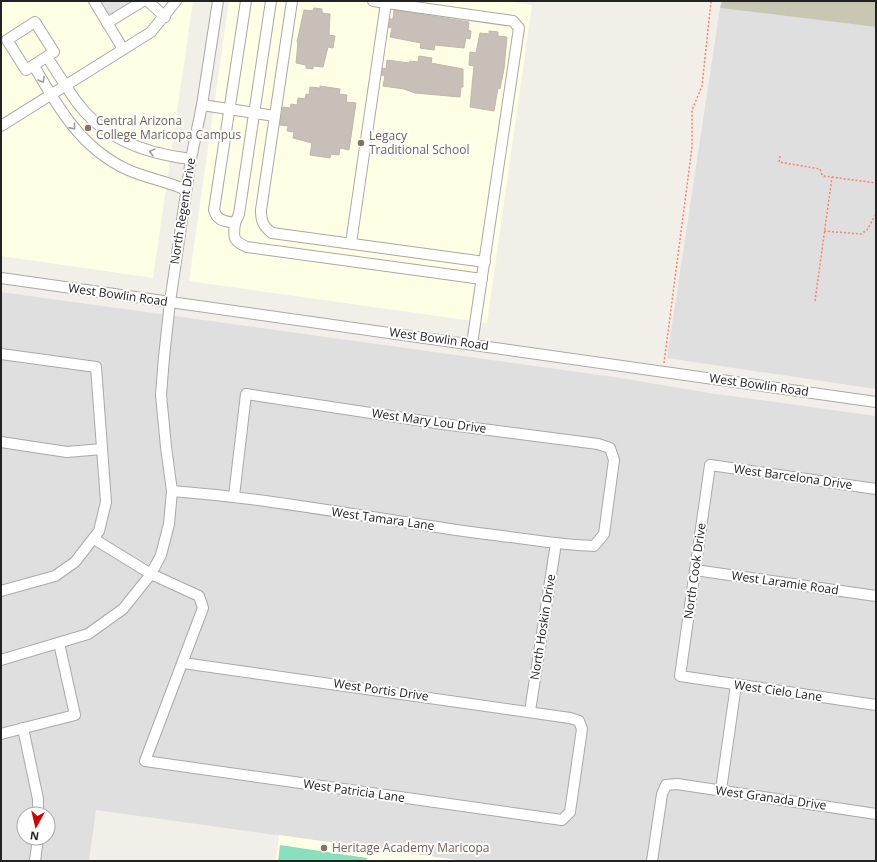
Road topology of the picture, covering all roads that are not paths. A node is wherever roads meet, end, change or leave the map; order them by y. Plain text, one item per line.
1 (94, 1) edge
2 (143, 1) edge
3 (148, 1) edge
4 (176, 1) edge
5 (218, 1) edge
6 (246, 1) edge
7 (271, 1) edge
8 (292, 1) edge
9 (373, 1) edge
10 (386, 3) junction
11 (165, 17) junction
12 (107, 23) junction
13 (123, 49) junction
14 (47, 57) junction
15 (34, 66) junction
16 (66, 86) junction
17 (51, 95) junction
18 (202, 105) junction
19 (230, 109) junction
20 (254, 112) junction
21 (275, 116) junction
22 (1, 126) edge
23 (191, 159) junction
24 (186, 190) junction
25 (235, 223) junction
26 (351, 243) junction
27 (485, 262) junction
28 (1, 278) edge
29 (482, 279) junction
30 (170, 302) junction
31 (472, 344) junction
32 (1, 354) edge
33 (876, 402) edge
34 (1, 442) edge
35 (102, 449) junction
36 (710, 465) joint
37 (876, 489) edge
38 (172, 492) junction
39 (234, 496) junction
40 (94, 539) junction
41 (556, 543) junction
42 (594, 546) joint
43 (695, 570) junction
44 (151, 574) junction
45 (1, 591) edge
46 (876, 596) edge
47 (59, 643) junction
48 (1, 660) edge
49 (183, 663) junction
50 (680, 676) joint
51 (736, 685) junction
52 (876, 705) edge
53 (530, 711) junction
54 (23, 728) junction
55 (1, 734) edge
56 (721, 790) junction
57 (38, 806) edge
58 (876, 814) edge
59 (562, 820) joint
60 (37, 846) edge
61 (35, 861) edge
62 (652, 861) edge

1 - 12 street
2 - 12 street
3 - 11 street
4 - 11 street
5 - 18 street, North Regent Drive
6 - 19 street
7 - 20 street
8 - 21 street
9 - 10 street
10 - 26 street
10 - 27 street
11 - 13 street
12 - 13 street
13 - 16 street
14 - 15 street
14 - 15 street
14 - 16 street
15 -> 17 street
16 - 17 street
23 -> 16 street
17 - 22 street
17 -> 24 street
18 - 19 street
18 - 23 street, North Regent Drive
19 - 20 street
19 - 25 street
20 - 21 street
20 - 25 street
21 - 26 street
23 - 24 street, North Regent Drive
24 - 30 street, North Regent Drive
25 - 29 street
26 - 27 street
27 - 29 street
28 - 30 street, West Bowlin Road
29 - 31 street
30 - 31 street, West Bowlin Road
30 - 38 street, North Regent Drive
31 - 33 street, West Bowlin Road
32 - 35 street
34 - 35 street
35 - 40 street
36 - 37 street, West Barcelona Drive
36 - 43 street, North Cook Drive
38 - 39 street, West Tamara Lane
38 - 44 street, North Regent Drive
39 - 41 street, West Tamara Lane
39 - 42 street, West Mary Lou Drive
40 - 44 street
40 - 45 street
41 - 42 street, West Tamara Lane
41 - 53 street, North Hoskin Drive
43 - 46 street, West Laramie Road
43 - 50 street, North Cook Drive
44 - 47 street, North Regent Drive
44 - 49 street
47 - 48 street, North Regent Drive
47 - 54 street
49 - 53 street, West Portis Drive
49 - 59 street, West Patricia Lane
50 - 51 street, West Cielo Lane
51 - 52 street, West Cielo Lane
51 - 56 street
53 - 59 street, West Portis Drive
54 - 55 street
54 - 57 street
56 - 58 street, West Granada Drive
56 - 62 street, West Granada Drive
60 - 61 street

